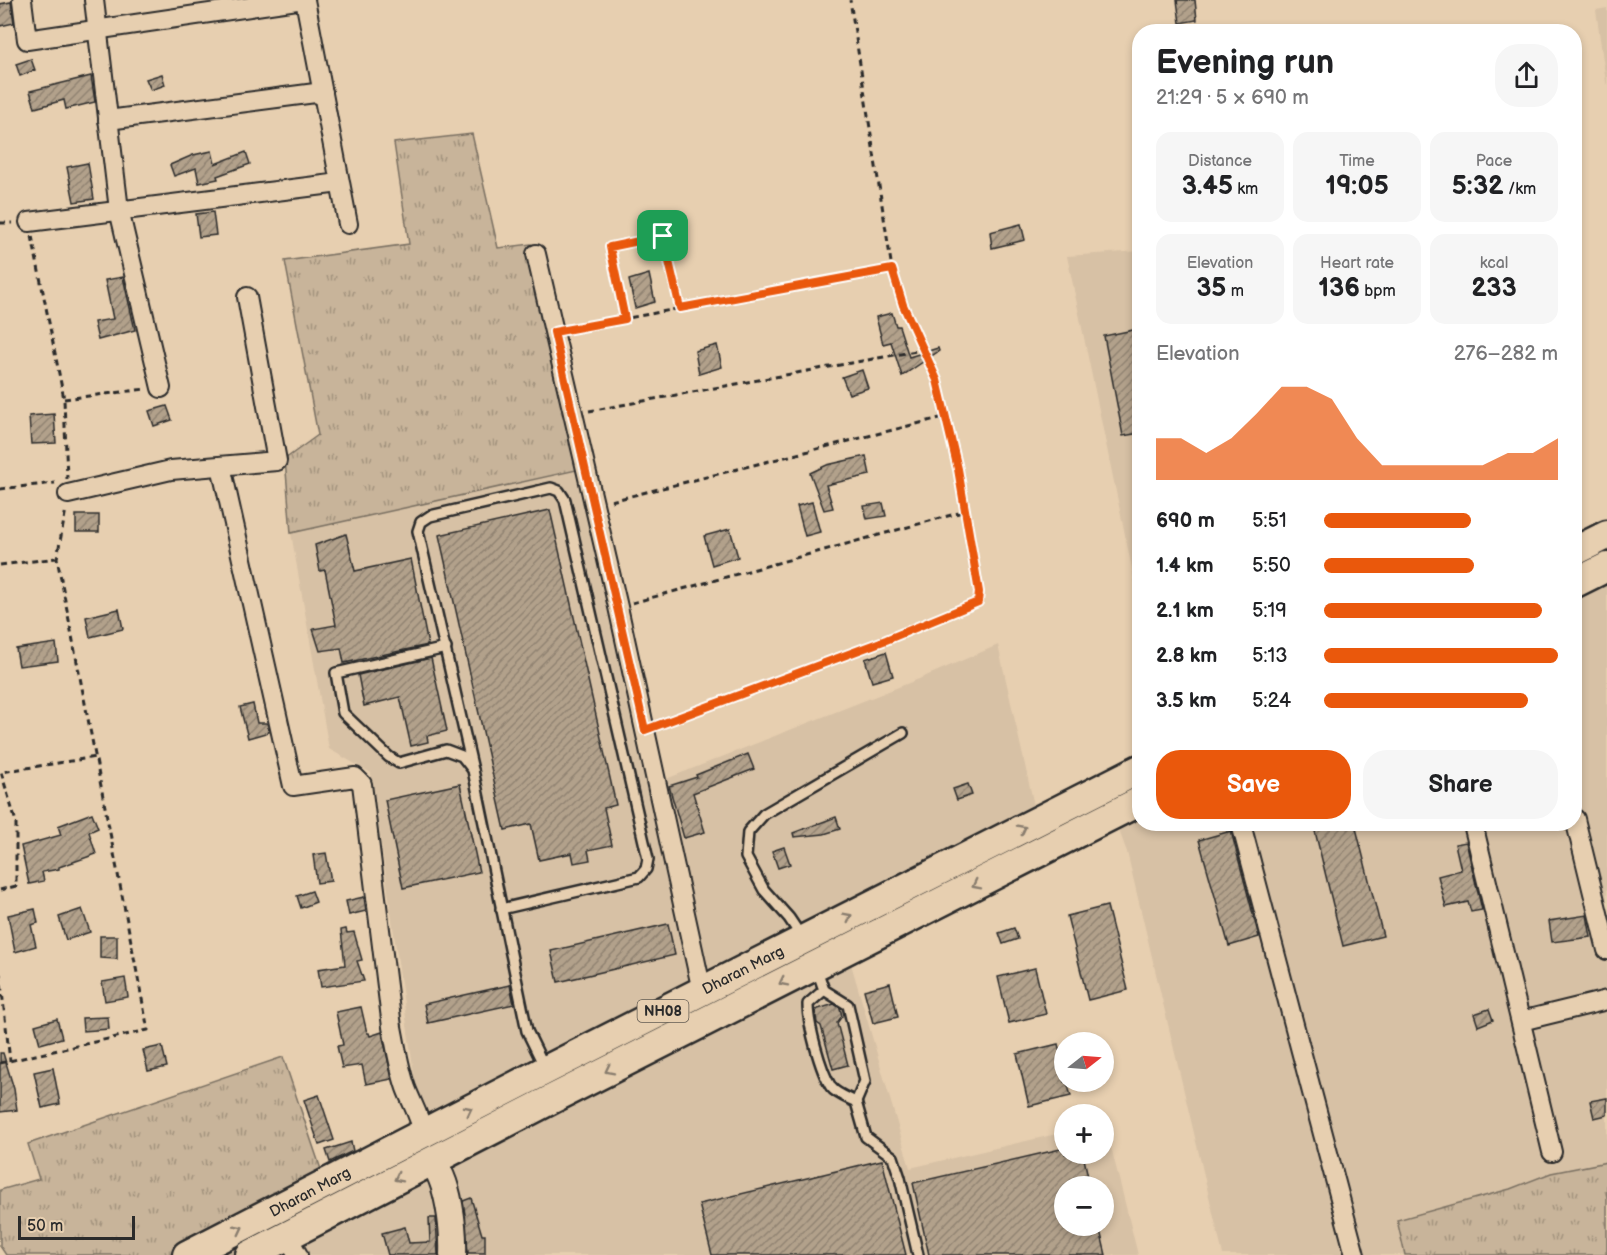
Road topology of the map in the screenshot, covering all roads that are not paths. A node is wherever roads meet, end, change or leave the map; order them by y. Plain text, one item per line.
1 (22, 0) edge
2 (94, 0) edge
3 (297, 0) edge
4 (305, 0) edge
5 (97, 30) junction
6 (323, 92) junction
7 (108, 120) junction
8 (340, 183) junction
9 (118, 210) junction
10 (29, 222) road end
11 (348, 224) dead end
12 (536, 254) dead end
13 (247, 297) dead end
14 (161, 388) road end
15 (221, 466) junction
16 (67, 488) road end
17 (1607, 535) edge
18 (1582, 548) edge
19 (1607, 567) edge
20 (1582, 580) edge
21 (446, 648) junction
22 (903, 733) dead end
23 (473, 770) junction
24 (1132, 774) edge
25 (1132, 805) edge
26 (1243, 831) edge
27 (1475, 831) edge
28 (1578, 831) edge
29 (501, 909) junction
30 (1607, 950) edge
31 (812, 960) junction
32 (702, 991) junction
33 (1607, 1000) edge
34 (1521, 1021) junction
35 (546, 1070) junction
36 (856, 1102) junction
37 (423, 1133) junction
38 (1552, 1152) dead end
39 (432, 1161) junction
40 (293, 1245) edge
41 (187, 1255) edge
42 (250, 1255) edge
43 (453, 1255) edge
44 (918, 1255) edge
45 (1355, 1255) edge

1 - 5 street
2 - 5 street
3 - 5 street
4 - 6 street
5 - 7 street
6 - 7 street
6 - 8 street
7 - 9 street
8 - 9 street
8 - 11 street
9 - 10 street
9 - 14 street
12 - 32 street
13 - 15 street
15 - 16 street
15 - 37 street
17 - 18 main road
19 - 20 main road
21 - 23 lane
21 - 23 lane
21 - 29 lane
22 - 31 lane
23 - 29 lane
31 -> 24 main road, Dharan Marg / NH08
25 -> 31 main road, Dharan Marg / NH08
26 - 45 street
27 - 34 street
28 - 30 street
29 - 35 lane
31 - 32 main road, Dharan Marg / NH08
31 - 36 lane
31 - 36 lane
31 -> 39 main road, Dharan Marg / NH08
32 - 35 main road, Dharan Marg / NH08
33 - 34 street
34 - 38 street
37 -> 35 main road, Dharan Marg / NH08
36 - 44 lane
41 -> 37 main road, Dharan Marg / NH08
39 -> 40 main road, Dharan Marg / NH08
39 - 43 street
40 - 42 main road, Dharan Marg / NH08

